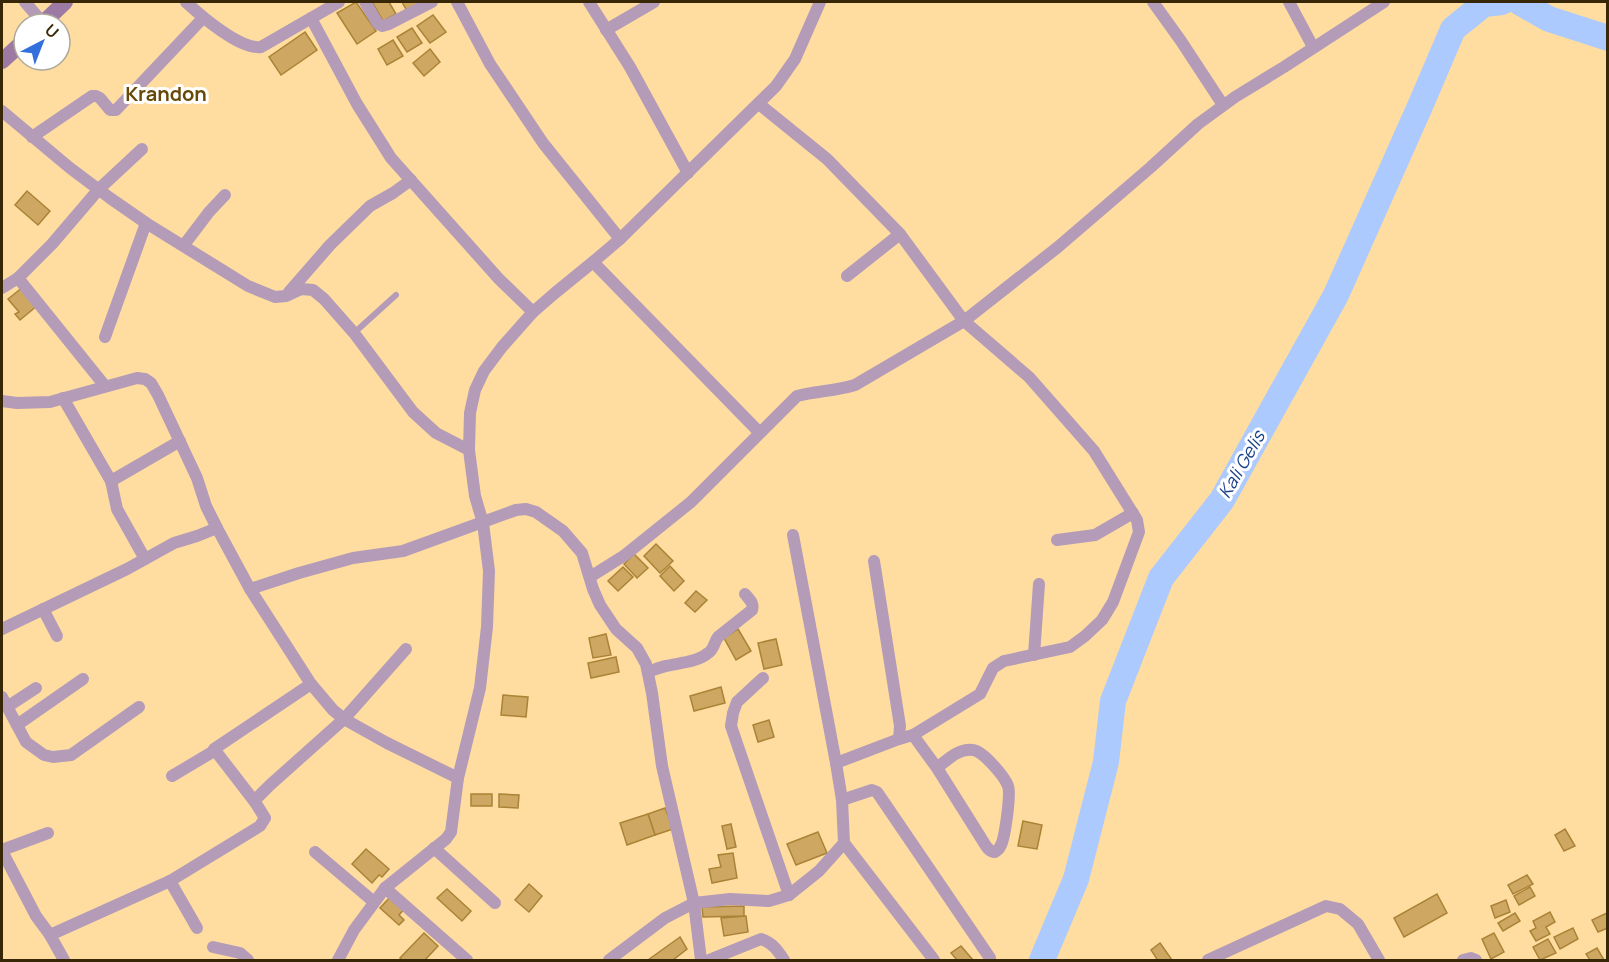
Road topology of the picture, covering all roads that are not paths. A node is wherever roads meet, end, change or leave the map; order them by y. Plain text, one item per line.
1 (186, 2) edge
2 (339, 2) edge
3 (365, 2) edge
4 (432, 2) edge
5 (457, 2) edge
6 (589, 2) edge
7 (654, 2) edge
8 (820, 2) edge
9 (1153, 2) edge
10 (1289, 2) edge
11 (1384, 2) edge
12 (203, 18) junction
13 (311, 18) junction
14 (606, 30) junction
15 (1313, 47) junction
16 (759, 104) junction
17 (1222, 105) junction
18 (2, 111) edge
19 (32, 137) junction
20 (142, 149) dead end
21 (688, 173) junction
22 (411, 180) junction
23 (99, 189) junction
24 (225, 195) dead end
25 (146, 223) junction
26 (900, 234) junction
27 (620, 239) junction
28 (184, 245) junction
29 (593, 262) junction
30 (847, 276) dead end
31 (18, 278) junction
32 (2, 288) edge
33 (396, 295) dead end
34 (286, 296) junction
35 (533, 312) junction
36 (964, 321) junction
37 (354, 333) junction
38 (105, 337) dead end
39 (105, 386) junction
40 (63, 398) junction
41 (2, 401) edge
42 (759, 432) junction
43 (180, 441) junction
44 (469, 450) junction
45 (111, 481) junction
46 (1132, 513) junction
47 (483, 523) junction
48 (218, 528) junction
49 (793, 535) dead end
50 (1058, 540) dead end
51 (145, 559) junction
52 (874, 561) dead end
53 (590, 577) junction
54 (1039, 584) dead end
55 (250, 589) junction
56 (745, 594) dead end
57 (43, 609) junction
58 (2, 629) edge
59 (57, 636) dead end
60 (405, 649) dead end
61 (1034, 655) junction
62 (648, 672) junction
63 (763, 678) dead end
64 (83, 679) dead end
65 (311, 684) junction
66 (36, 688) dead end
67 (4, 702) edge
68 (139, 708) dead end
69 (344, 719) junction
70 (17, 725) junction
71 (913, 735) junction
72 (899, 740) junction
73 (214, 751) junction
74 (836, 763) junction
75 (937, 768) junction
76 (172, 776) dead end
77 (458, 778) junction
78 (842, 800) junction
79 (255, 802) junction
80 (48, 833) dead end
81 (844, 843) junction
82 (434, 848) junction
83 (2, 850) edge
84 (315, 852) dead end
85 (170, 881) junction
86 (385, 888) junction
87 (789, 895) junction
88 (374, 902) junction
89 (495, 903) dead end
90 (694, 903) junction
91 (197, 928) dead end
92 (50, 935) junction
93 (213, 947) dead end
94 (341, 956) edge
95 (990, 958) dead end
96 (64, 960) edge
97 (248, 960) edge
98 (354, 960) edge
99 (467, 960) edge
100 (609, 960) edge
101 (701, 960) edge
102 (709, 960) edge
103 (784, 960) edge
104 (934, 960) edge
105 (1208, 960) edge
106 (1379, 960) edge
107 (1463, 960) edge
108 (1476, 960) edge

1 - 12 street
2 - 13 street
3 - 4 street
5 - 27 street
6 - 14 street
7 - 14 street
8 - 16 street
9 - 17 street
10 - 15 street
11 - 15 street
12 - 13 street
12 - 19 street
13 - 22 street
14 - 21 street
15 - 17 street
16 - 21 street
16 - 26 street
17 - 36 street
18 - 19 street
19 - 23 street
20 - 23 street
21 - 27 street
22 - 34 street
22 - 35 street
23 - 25 street
23 - 31 street
24 - 28 street
25 - 28 street
25 - 38 street
26 - 30 street
26 - 36 street
27 - 29 street
28 - 34 street
29 - 35 street
29 - 42 street
31 - 32 street
31 - 39 street
33 - 37 lane
34 - 37 street
35 - 44 street
36 - 42 street
36 - 46 street
37 - 44 street
39 - 40 street
39 - 43 street
40 - 41 street
40 - 45 street
42 - 53 street
43 - 45 street
43 - 48 street
44 - 47 street
45 - 51 street
46 - 50 street
46 - 61 street
47 - 53 street
47 - 55 street
47 - 77 street
48 - 51 street
48 - 55 street
49 - 74 street
51 - 57 street
52 - 72 street
53 - 62 street
54 - 61 street
55 - 65 street
56 - 62 street
57 - 58 street
57 - 59 street
60 - 69 street
61 - 71 street
62 - 90 street
63 - 87 street
64 - 70 street
65 - 69 street
65 - 73 street
66 - 67 street
67 - 70 street
68 - 70 street
69 - 77 street
69 - 79 street
71 - 72 street
71 - 75 street
72 - 74 street
73 - 76 street
73 - 79 street
74 - 78 street
75 - 75 street
77 - 82 street
78 - 81 street
78 - 95 street
79 - 85 street
80 - 83 street
81 - 87 street
81 - 104 street
82 - 86 street
82 - 89 street
83 - 92 street
84 - 88 street
85 - 91 street
85 - 92 street
86 - 88 street
86 - 99 street
87 - 90 street
88 - 94 street
90 - 100 street
90 - 101 street
92 - 96 street
93 - 97 street
94 - 98 street
102 - 103 street
105 - 106 street
107 - 108 street

